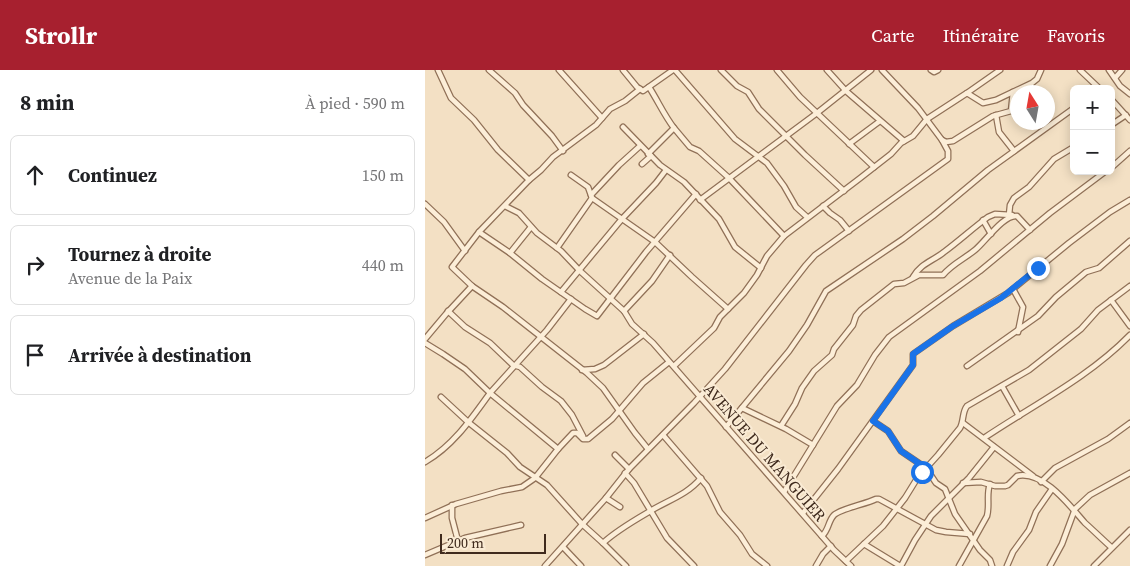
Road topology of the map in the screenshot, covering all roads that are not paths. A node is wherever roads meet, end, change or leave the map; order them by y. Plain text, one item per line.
1 (438, 70) edge
2 (489, 70) edge
3 (559, 70) edge
4 (623, 70) edge
5 (674, 70) edge
6 (721, 70) edge
7 (777, 70) edge
8 (827, 70) edge
9 (871, 70) edge
10 (882, 70) edge
11 (931, 70) edge
12 (938, 70) edge
13 (1000, 70) edge
14 (1041, 70) edge
15 (1080, 70) edge
16 (1109, 70) edge
17 (1122, 70) edge
18 (1115, 78) junction
19 (1028, 85) edge
20 (1096, 85) edge
21 (649, 88) junction
22 (640, 89) junction
23 (846, 91) junction
24 (967, 92) junction
25 (1010, 93) edge
26 (1130, 94) edge
27 (1115, 103) edge
28 (1010, 111) edge
29 (1070, 111) edge
30 (817, 113) junction
31 (996, 115) junction
32 (1126, 115) junction
33 (602, 118) junction
34 (927, 119) junction
35 (1130, 120) edge
36 (880, 121) junction
37 (1115, 122) edge
38 (623, 127) dead end
39 (674, 128) junction
40 (786, 136) junction
41 (942, 140) junction
42 (904, 141) junction
43 (849, 144) junction
44 (640, 146) junction
45 (1070, 149) edge
46 (563, 151) junction
47 (1014, 151) junction
48 (1130, 151) edge
49 (649, 155) junction
50 (759, 156) junction
51 (642, 164) dead end
52 (1115, 164) edge
53 (874, 167) junction
54 (666, 170) junction
55 (571, 175) dead end
56 (1101, 175) edge
57 (729, 178) junction
58 (529, 180) junction
59 (844, 191) junction
60 (696, 194) junction
61 (591, 196) junction
62 (700, 200) junction
63 (1130, 200) edge
64 (425, 204) edge
65 (505, 206) junction
66 (823, 206) junction
67 (1010, 215) junction
68 (807, 217) junction
69 (621, 220) junction
70 (983, 220) junction
71 (531, 227) junction
72 (1030, 230) junction
73 (849, 231) junction
74 (479, 232) junction
75 (991, 234) junction
76 (784, 236) junction
77 (1130, 241) edge
78 (655, 242) junction
79 (557, 248) junction
80 (465, 251) junction
81 (510, 253) junction
82 (670, 255) junction
83 (761, 268) junction
84 (920, 268) junction
85 (579, 271) junction
86 (926, 276) junction
87 (913, 277) junction
88 (472, 286) junction
89 (1130, 286) edge
90 (1013, 289) junction
91 (561, 292) junction
92 (571, 299) junction
93 (612, 299) junction
94 (1111, 300) junction
95 (728, 309) junction
96 (448, 311) junction
97 (624, 311) junction
98 (1130, 326) edge
99 (1018, 332) junction
100 (644, 334) junction
101 (1130, 335) edge
102 (540, 336) junction
103 (425, 341) edge
104 (669, 362) junction
105 (515, 366) junction
106 (674, 366) junction
107 (967, 366) dead end
108 (583, 370) junction
109 (1002, 386) junction
110 (490, 393) junction
111 (441, 397) dead end
112 (699, 397) junction
113 (742, 408) junction
114 (619, 411) junction
115 (1019, 416) junction
116 (873, 421) junction
117 (468, 422) junction
118 (963, 423) junction
119 (1130, 423) edge
120 (781, 426) junction
121 (726, 427) junction
122 (663, 435) junction
123 (984, 438) junction
124 (585, 440) junction
125 (813, 445) junction
126 (994, 446) junction
127 (558, 449) junction
128 (648, 449) junction
129 (615, 455) dead end
130 (425, 462) edge
131 (926, 468) junction
132 (629, 469) junction
133 (1130, 472) edge
134 (625, 473) junction
135 (1033, 476) junction
136 (535, 478) junction
137 (701, 478) junction
138 (1041, 482) junction
139 (963, 483) junction
140 (990, 484) junction
141 (1052, 489) junction
142 (784, 492) junction
143 (949, 497) junction
144 (606, 498) junction
145 (452, 505) junction
146 (621, 507) dead end
147 (895, 509) junction
148 (1075, 510) junction
149 (650, 511) junction
150 (803, 513) junction
151 (425, 518) edge
152 (582, 524) junction
153 (521, 525) dead end
154 (926, 525) junction
155 (1130, 530) edge
156 (970, 534) junction
157 (822, 536) junction
158 (974, 539) junction
159 (458, 541) junction
160 (603, 543) junction
161 (864, 544) junction
162 (831, 546) junction
163 (563, 547) junction
164 (1111, 548) junction
165 (425, 555) edge
166 (846, 561) junction
167 (545, 566) edge
168 (581, 566) edge
169 (626, 566) edge
170 (694, 566) edge
171 (767, 566) edge
172 (816, 566) edge
173 (851, 566) edge
174 (901, 566) edge
175 (959, 566) edge
176 (992, 566) edge
177 (1007, 566) edge
178 (1050, 566) edge
179 (1094, 566) edge

1 - 58 street
2 - 46 street
3 - 33 street
4 - 22 street
5 - 21 street
5 - 50 street
6 - 40 street
7 - 30 street
8 - 23 street
9 - 23 street
10 - 34 street
11 - 12 street
13 - 24 street
14 - 19 street
15 - 20 street
16 - 18 street
17 - 18 street
18 - 26 street
21 - 22 street
21 - 39 street
22 - 33 street
23 - 30 street
23 - 36 street
24 - 25 street
24 - 34 street
27 - 32 street
28 - 31 street
29 - 47 street
30 - 40 street
30 - 43 street
31 - 41 street
31 - 47 street
32 - 35 street
32 - 37 street
33 - 46 street
34 - 41 street
34 - 42 street
36 - 42 street
36 - 43 street
38 - 44 street
39 - 49 street
39 - 57 street
40 - 50 street
40 - 59 street
41 - 73 street
42 - 53 street
43 - 53 street
44 - 49 street
44 - 61 street
45 - 67 street
46 - 58 street
47 - 113 street
48 - 52 street
49 - 51 street
49 - 54 street
50 - 57 street
50 - 68 street
53 - 59 street
54 - 60 street
54 - 69 street
55 - 61 street
56 - 72 street
57 - 62 street
57 - 76 street
58 - 65 street
59 - 66 street
60 - 62 street
60 - 78 street
61 - 69 street
61 - 79 street
62 - 83 street
63 - 90 street
64 - 80 street
65 - 71 street, AVENUE DU MANGUIER
65 - 74 street
66 - 68 street
66 - 73 street
67 - 70 street
67 - 72 street
67 - 75 street
68 - 76 street
69 - 78 street
69 - 85 street
70 - 75 street
70 - 84 street
71 - 79 street, AVENUE DU MANGUIER
71 - 81 street
72 - 125 street
73 - 112 street
74 - 80 street
74 - 81 street
75 - 86 street
76 - 83 street
77 - 99 street
78 - 82 street
78 - 93 street
79 - 85 street, AVENUE DU MANGUIER
80 - 88 street
81 - 91 street
82 - 95 street
82 - 97 street
83 - 95 street
84 - 86 street
84 - 87 street
85 - 91 street
85 - 93 street, AVENUE DU MANGUIER
86 - 87 street
87 - 120 street
88 - 96 street
88 - 102 street
89 - 94 street
90 - 99 street
90 - 116 street
91 - 92 street
92 - 93 street
92 - 102 street
93 - 97 street, AVENUE DU MANGUIER
94 - 98 street
94 - 109 street
95 - 106 street
96 - 103 street
96 - 105 street
97 - 100 street, AVENUE DU MANGUIER
99 - 107 street
100 - 104 street, AVENUE DU MANGUIER
100 - 108 street
101 - 115 street
102 - 105 street
102 - 108 street
103 - 110 street
104 - 106 street, AVENUE DU MANGUIER
104 - 114 street
105 - 110 street
105 - 124 street
106 - 112 street, AVENUE DU MANGUIER
108 - 114 street
109 - 115 street
109 - 118 street
110 - 117 street
110 - 127 street
111 - 117 street
112 - 121 street, AVENUE DU MANGUIER
112 - 122 street
113 - 120 street
113 - 121 street
114 - 124 street
114 - 128 street
115 - 123 street
116 - 131 street
116 - 150 street
117 - 130 street
117 - 136 street
118 - 123 street
118 - 131 street
119 - 138 street
120 - 125 street
121 - 142 street, AVENUE DU MANGUIER
122 - 128 street
122 - 137 street
123 - 126 street
124 - 127 street
125 - 142 street
126 - 135 street
126 - 139 street
127 - 136 street
128 - 132 street
129 - 132 street
131 - 143 street
131 - 147 street
132 - 134 street
133 - 148 street
134 - 144 street
134 - 149 street
135 - 138 street
135 - 140 street
136 - 145 street
136 - 152 street
137 - 149 street
137 - 171 street
138 - 141 street
139 - 140 street
139 - 143 street
140 - 158 street
141 - 148 street
141 - 177 street
142 - 150 street, AVENUE DU MANGUIER
143 - 154 street
143 - 156 street
144 - 146 street
144 - 152 street
145 - 151 street
145 - 159 street
147 - 154 street
147 - 157 street
147 - 161 street
148 - 164 street
148 - 178 street
149 - 160 street
149 - 170 street
150 - 157 street, AVENUE DU MANGUIER
152 - 160 street
152 - 163 street
153 - 159 street
154 - 156 street
154 - 174 street
155 - 164 street
156 - 158 street
157 - 162 street, AVENUE DU MANGUIER
158 - 175 street
158 - 176 street
159 - 165 street
160 - 169 street
161 - 166 street
161 - 174 street
162 - 166 street, AVENUE DU MANGUIER
162 - 172 street
163 - 167 street
163 - 168 street
164 - 179 street
166 - 173 street, AVENUE DU MANGUIER

